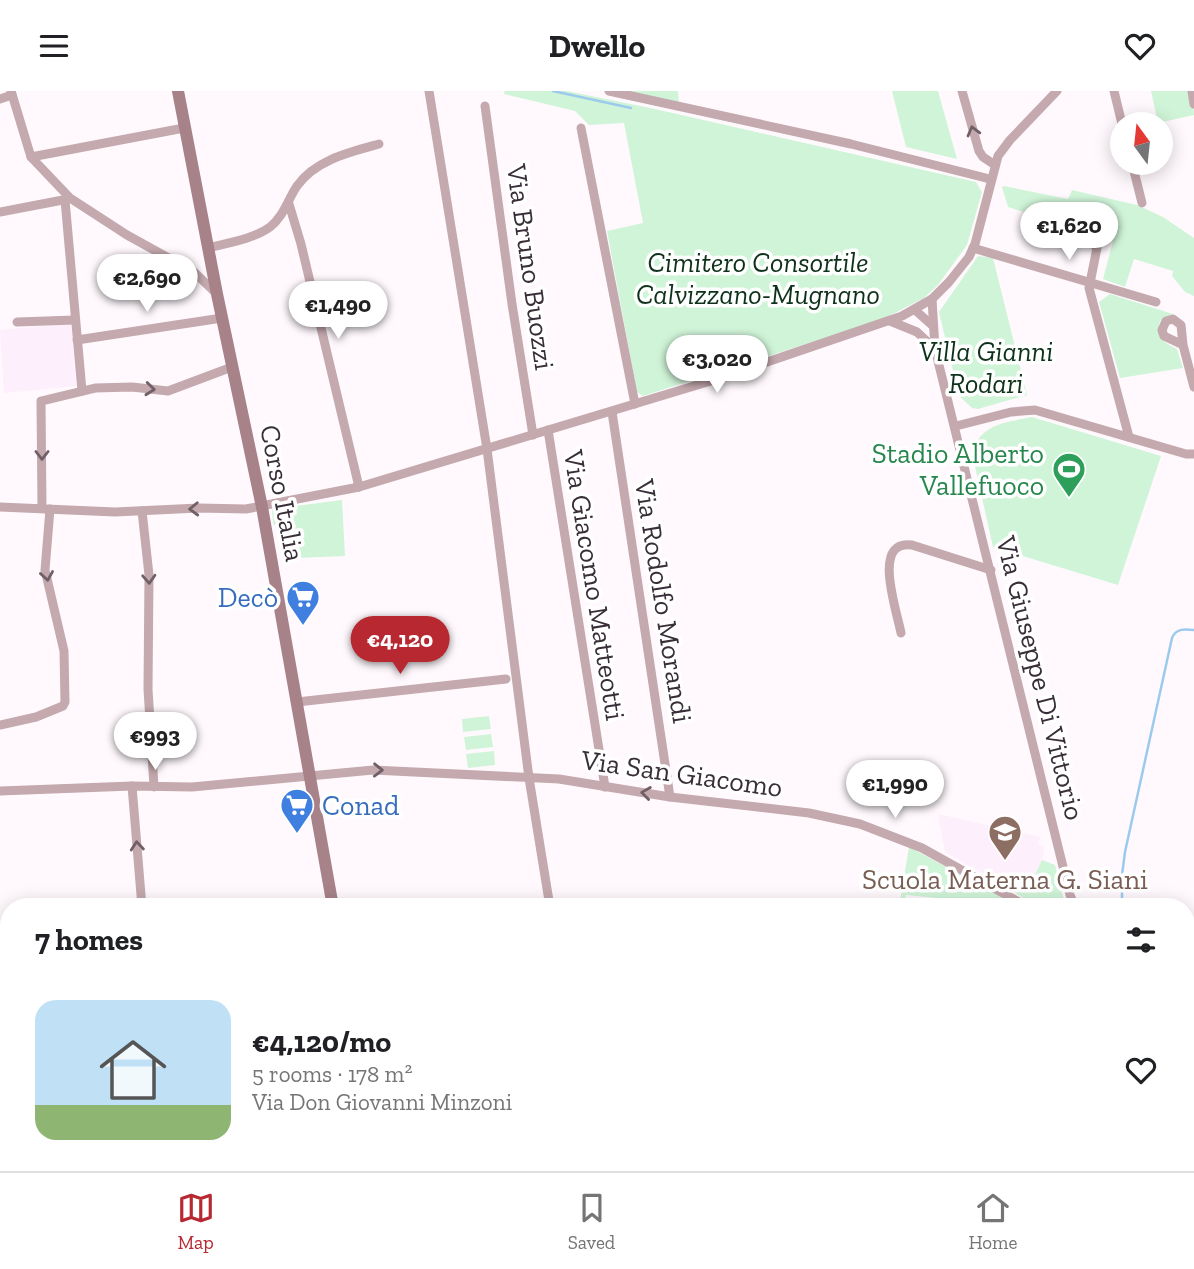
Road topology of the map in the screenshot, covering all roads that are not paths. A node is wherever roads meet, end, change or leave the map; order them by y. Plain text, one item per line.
1 (178, 91) edge
2 (429, 91) edge
3 (609, 91) edge
4 (962, 91) edge
5 (1057, 91) edge
6 (1114, 91) edge
7 (1192, 91) edge
8 (12, 93) edge
9 (0, 99) edge
10 (1194, 104) edge
11 (485, 106) dead end
12 (1119, 112) edge
13 (184, 128) junction
14 (581, 128) dead end
15 (379, 145) dead end
16 (31, 157) junction
17 (995, 165) junction
18 (1135, 175) edge
19 (990, 179) junction
20 (68, 199) junction
21 (1142, 203) dead end
22 (289, 204) junction
23 (0, 212) edge
24 (1062, 233) dead end
25 (208, 248) junction
26 (973, 248) junction
27 (1089, 283) junction
28 (217, 294) junction
29 (932, 299) junction
30 (1156, 302) dead end
31 (915, 310) junction
32 (222, 318) junction
33 (75, 320) junction
34 (890, 321) junction
35 (17, 323) dead end
36 (933, 326) junction
37 (917, 332) junction
38 (77, 340) junction
39 (1183, 345) dead end
40 (935, 349) junction
41 (232, 367) junction
42 (1194, 387) edge
43 (82, 391) junction
44 (635, 404) junction
45 (612, 412) junction
46 (956, 426) junction
47 (548, 431) junction
48 (533, 435) junction
49 (1129, 437) junction
50 (487, 449) junction
51 (1194, 454) edge
52 (359, 487) junction
53 (0, 507) edge
54 (262, 507) junction
55 (46, 508) junction
56 (142, 511) junction
57 (991, 570) junction
58 (901, 633) dead end
59 (506, 678) dead end
60 (298, 702) junction
61 (0, 725) edge
62 (310, 774) junction
63 (529, 778) junction
64 (132, 786) junction
65 (154, 787) junction
66 (604, 787) junction
67 (0, 791) edge
68 (670, 797) junction
69 (141, 898) edge
70 (330, 898) edge
71 (549, 898) edge
72 (1012, 898) edge
73 (1070, 898) edge

1 - 13 street, Corso Italia
2 - 50 street
3 - 19 street
17 -> 4 street
5 - 17 street
6 - 12 street
7 - 10 street
8 - 9 street
8 - 16 street
11 - 48 street, Via Bruno Buozzi
13 - 16 street
13 - 25 street, Corso Italia
14 - 44 street
15 - 22 street
16 - 20 street
17 - 19 street
18 - 21 street
19 - 26 street
20 - 23 street
20 - 28 street
20 - 33 street
22 - 25 street
22 - 52 street
24 - 27 street
25 - 28 street, Corso Italia
26 - 27 street
26 - 29 street
27 - 30 street
27 - 49 street
28 - 32 street, Corso Italia
29 - 31 street
29 - 36 street, Via Giuseppe Di Vittorio
31 - 34 street
31 - 36 street
31 - 37 street
32 - 38 street
32 - 41 street, Corso Italia
33 - 35 street
33 - 38 street
34 - 37 street
34 - 44 street
36 - 40 street, Via Giuseppe Di Vittorio
37 - 40 street
38 - 43 street
39 - 42 street
40 - 46 street, Via Giuseppe Di Vittorio
43 -> 41 street
41 - 54 street, Corso Italia
43 -> 55 street
44 - 45 street
45 - 47 street
45 - 68 street, Via Rodolfo Morandi
46 - 49 street
46 - 57 street, Via Giuseppe Di Vittorio
47 - 48 street
47 - 66 street, Via Giacomo Matteotti
48 - 50 street
49 - 51 street
50 - 52 street
50 - 63 street
52 - 54 street
53 - 55 street
54 -> 56 street
54 - 60 street, Corso Italia
55 - 56 street
55 -> 61 street
56 -> 65 street
57 - 58 street
57 - 73 street, Via Giuseppe Di Vittorio
59 - 60 street
60 - 62 street, Corso Italia
62 -> 63 street, Via San Giacomo
62 - 65 street, Via San Giacomo
62 - 70 street, Corso Italia
63 - 66 street, Via San Giacomo
63 - 71 street
64 - 65 street, Via San Giacomo
64 - 67 street, Via San Giacomo
69 -> 64 street
68 -> 66 street, Via San Giacomo
68 - 72 street, Via San Giacomo

